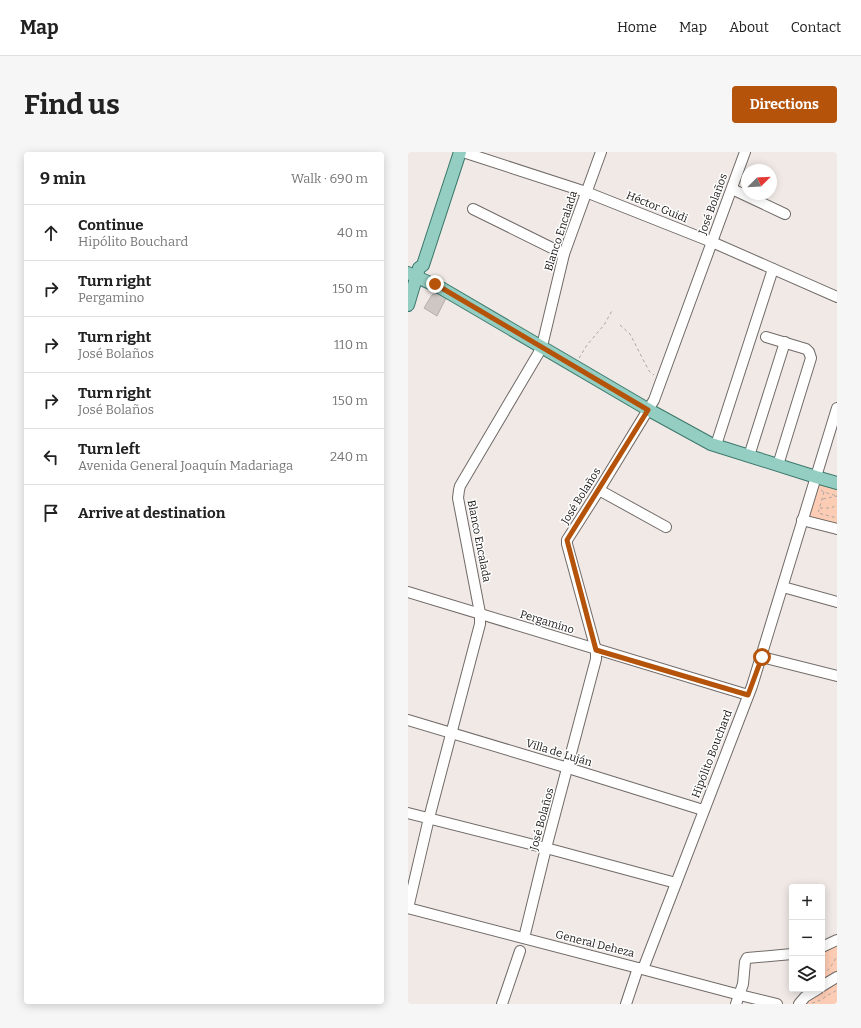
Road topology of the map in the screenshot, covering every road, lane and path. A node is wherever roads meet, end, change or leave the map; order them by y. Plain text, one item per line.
1 (452, 152) edge
2 (460, 152) edge
3 (463, 152) edge
4 (601, 152) edge
5 (745, 152) edge
6 (732, 189) junction
7 (586, 192) junction
8 (474, 209) dead end
9 (785, 214) dead end
10 (712, 242) junction
11 (564, 254) junction
12 (773, 269) junction
13 (414, 273) edge
14 (837, 297) edge
15 (408, 305) edge
16 (613, 309) dead end
17 (620, 326) dead end
18 (766, 337) dead end
19 (784, 342) junction
20 (542, 346) junction
21 (575, 366) junction
22 (661, 379) junction
23 (837, 408) edge
24 (648, 410) junction
25 (716, 446) junction
26 (749, 456) junction
27 (778, 464) junction
28 (816, 477) junction
29 (837, 483) edge
30 (599, 490) junction
31 (837, 496) edge
32 (822, 499) junction
33 (837, 499) edge
34 (837, 505) edge
35 (819, 508) junction
36 (837, 518) edge
37 (802, 520) junction
38 (666, 527) dead end
39 (837, 529) edge
40 (783, 587) junction
41 (408, 592) edge
42 (837, 602) edge
43 (480, 613) junction
44 (596, 650) junction
45 (762, 657) junction
46 (837, 676) edge
47 (748, 695) junction
48 (408, 720) edge
49 (451, 732) junction
50 (568, 768) junction
51 (703, 810) junction
52 (408, 813) edge
53 (429, 818) junction
54 (546, 848) junction
55 (676, 883) junction
56 (408, 908) edge
57 (524, 938) junction
58 (837, 940) edge
59 (825, 946) edge
60 (520, 951) dead end
61 (789, 954) edge
62 (837, 956) edge
63 (640, 968) junction
64 (825, 973) edge
65 (837, 977) edge
66 (825, 984) edge
67 (813, 992) edge
68 (738, 1000) edge
69 (502, 1004) edge
70 (626, 1004) edge
71 (777, 1004) edge
72 (799, 1004) edge

1 - 13 main road
2 - 13 main road
3 - 7 street, Héctor Guidi
4 - 7 street, Blanco Encalada
5 - 6 street, José Bolaños
6 - 9 street
6 - 10 street, José Bolaños
7 - 10 street, Héctor Guidi
7 - 11 street, Blanco Encalada
8 - 11 street
10 - 12 street, Héctor Guidi
10 - 22 street, José Bolaños
11 - 20 street, Blanco Encalada
12 - 14 street, Héctor Guidi
12 - 25 street
13 - 15 main road
13 - 20 main road
16 - 21 path
17 - 22 path
18 - 19 street
19 - 26 street
19 - 27 street
20 - 21 main road
20 - 43 street, Blanco Encalada
21 - 24 main road
22 - 24 street, José Bolaños
23 - 28 street, Hipólito Bouchard
24 - 25 main road
24 - 30 street, José Bolaños
25 - 26 main road
26 - 27 main road
27 - 28 main road
28 - 29 main road
28 - 37 street, Hipólito Bouchard
30 - 38 street
30 - 44 street, José Bolaños
31 - 32 path
31 - 32 path
31 - 33 path
32 - 35 path
34 - 35 path
35 - 36 path
37 - 39 street
37 - 40 street, Hipólito Bouchard
40 - 42 street
40 - 45 street, Hipólito Bouchard
41 - 43 street, Pergamino
43 - 44 street, Pergamino
43 - 49 street, Blanco Encalada
44 - 47 street, Pergamino
44 - 50 street, José Bolaños
45 - 46 street
45 - 47 street, Hipólito Bouchard
47 - 51 street, Hipólito Bouchard
48 - 49 street, Villa de Luján
49 - 50 street, Villa de Luján
49 - 53 street, Blanco Encalada
50 - 51 street, Villa de Luján
50 - 54 street, José Bolaños
51 - 55 street, Hipólito Bouchard
52 - 53 street
53 - 54 street
53 - 56 street, Blanco Encalada
54 - 55 street
54 - 57 street, José Bolaños
55 - 63 street, Hipólito Bouchard
56 - 57 street, General Deheza
57 - 63 street, General Deheza
58 - 59 street
60 - 69 street
61 - 68 street
62 - 64 path
63 - 68 street, General Deheza
63 - 70 street, Hipólito Bouchard
65 - 66 street
67 - 72 street
68 - 71 street, General Deheza

